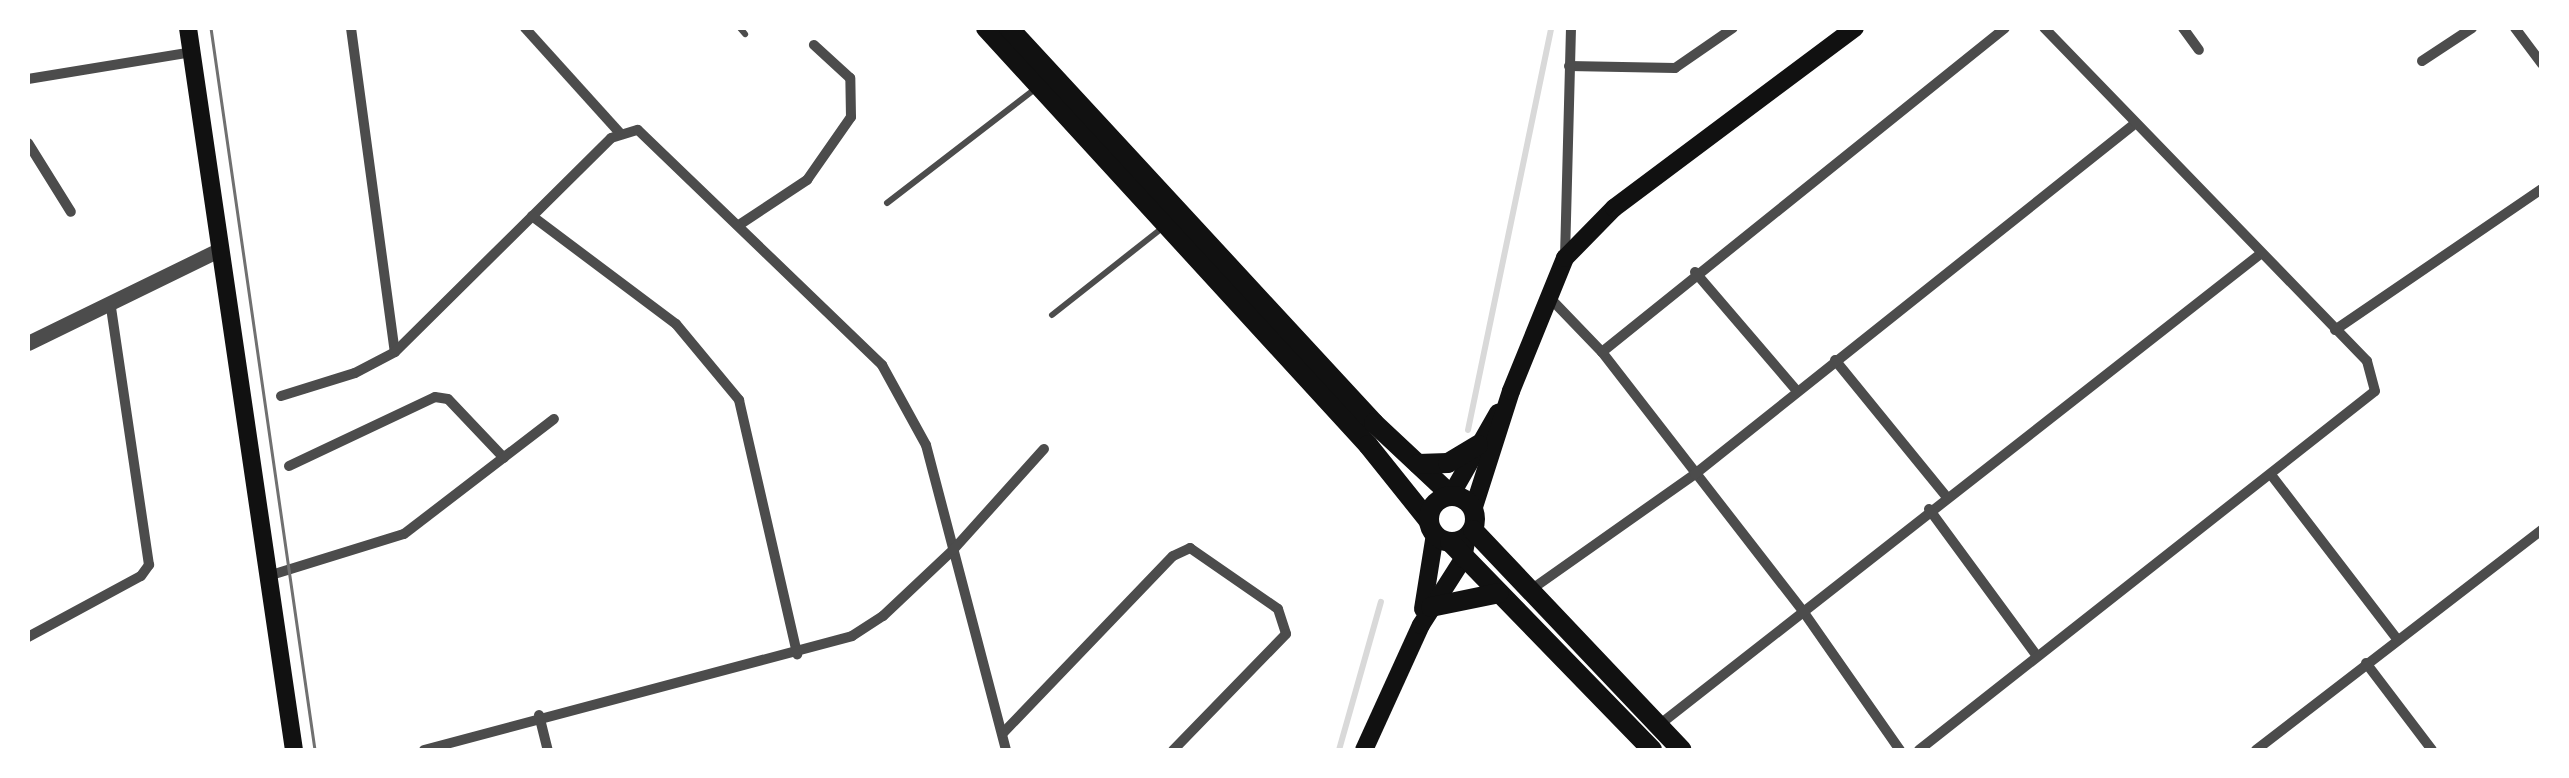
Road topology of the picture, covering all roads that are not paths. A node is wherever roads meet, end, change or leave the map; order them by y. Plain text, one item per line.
1 (188, 28) edge
2 (350, 28) edge
3 (524, 28) edge
4 (986, 28) edge
5 (1008, 28) edge
6 (1571, 28) edge
7 (1733, 28) edge
8 (1855, 28) edge
9 (2005, 28) edge
10 (2044, 28) edge
11 (2183, 28) edge
12 (2472, 28) edge
13 (2514, 28) edge
14 (814, 45) dead end
15 (2200, 50) dead end
16 (192, 52) junction
17 (2422, 61) dead end
18 (2542, 64) edge
19 (1570, 66) junction
20 (28, 79) edge
21 (1040, 86) junction
22 (2132, 126) junction
23 (620, 132) junction
24 (28, 142) edge
25 (2542, 188) edge
26 (886, 203) dead end
27 (71, 212) dead end
28 (532, 216) junction
29 (1167, 224) junction
30 (739, 225) junction
31 (219, 250) junction
32 (2259, 255) junction
33 (1566, 258) junction
34 (1696, 272) junction
35 (1548, 296) junction
36 (110, 302) junction
37 (1052, 315) dead end
38 (2335, 330) junction
39 (29, 340) edge
40 (395, 352) junction
41 (1602, 352) junction
42 (1836, 360) junction
43 (1511, 391) junction
44 (1797, 391) junction
45 (281, 396) dead end
46 (554, 419) dead end
47 (1478, 446) junction
48 (1044, 449) dead end
49 (504, 458) junction
50 (1418, 464) junction
51 (290, 466) dead end
52 (1696, 474) junction
53 (2272, 476) junction
54 (1945, 495) junction
55 (1452, 496) junction
56 (1929, 509) junction
57 (2542, 530) edge
58 (1455, 533) junction
59 (953, 550) junction
60 (266, 576) junction
61 (1532, 589) junction
62 (1498, 593) junction
63 (1805, 614) junction
64 (1426, 616) junction
65 (28, 637) edge
66 (2398, 640) junction
67 (797, 654) junction
68 (2037, 656) junction
69 (2366, 663) junction
70 (539, 715) junction
71 (1659, 725) junction
72 (1003, 733) junction
73 (294, 750) edge
74 (424, 750) edge
75 (548, 750) edge
76 (1006, 750) edge
77 (1173, 750) edge
78 (1364, 750) edge
79 (1652, 750) edge
80 (1682, 750) edge
81 (1900, 750) edge
82 (1918, 750) edge
83 (2256, 750) edge
84 (2432, 750) edge

1 - 16 main road
2 - 40 street
3 - 23 street
4 - 21 highway
5 - 50 highway
6 - 19 street
7 - 19 street
8 - 33 main road
9 - 34 street
10 - 22 street
11 - 15 street
12 - 17 street
13 - 18 street
14 - 30 street
16 - 20 street
16 - 31 main road
19 - 33 street
21 - 26 lane
21 - 29 highway
22 - 32 street
22 - 42 street
23 - 28 street
23 - 30 street
24 - 27 street
25 - 38 street
28 - 40 street
28 - 67 street
29 - 37 lane
29 - 58 highway
30 - 59 street
31 - 36 street
31 - 60 main road
32 - 38 street
32 - 54 street
33 - 35 main road
34 - 41 street
34 - 44 street
35 - 41 street
35 - 43 main road
36 - 39 street
36 - 65 street
38 - 53 street
40 - 45 street
41 - 52 street
42 - 44 street
42 - 54 street
43 - 47 main road
43 - 58 main road
44 - 52 street
46 - 49 street
47 - 50 highway
47 - 55 main road
48 - 59 street
49 - 51 street
49 - 60 street
50 - 55 highway
52 - 61 street
52 - 63 street
53 - 66 street
53 - 68 street
54 - 56 street
55 - 58 highway
55 - 58 highway
56 - 63 street
56 - 68 street
57 - 66 street
58 - 61 highway
58 - 62 highway
58 - 64 main road
58 - 64 main road
59 - 67 street
59 - 72 street
60 - 73 main road
61 - 71 highway
62 - 64 highway
62 - 79 highway
63 - 71 street
63 - 81 street
64 - 78 main road
66 - 69 street
67 - 70 street
68 - 82 street
69 - 83 street
69 - 84 street
70 - 74 street
70 - 75 street
71 - 80 highway
72 - 76 street
72 - 77 street

